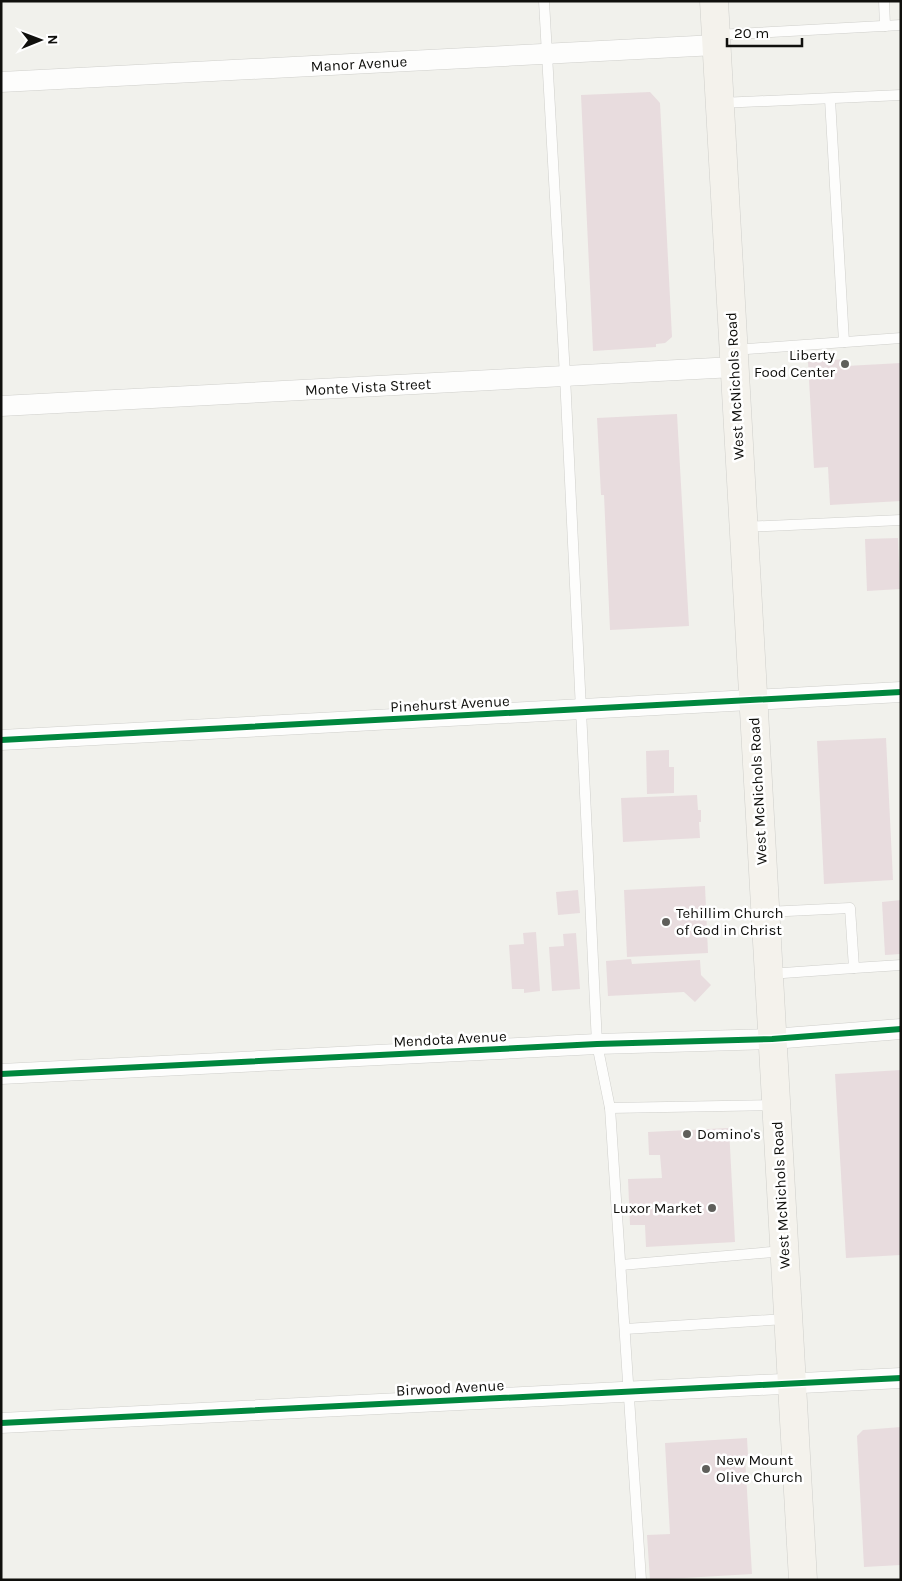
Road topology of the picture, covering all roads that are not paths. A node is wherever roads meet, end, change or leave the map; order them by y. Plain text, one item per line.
1 (544, 1) edge
2 (714, 1) edge
3 (884, 1) edge
4 (901, 25) edge
5 (885, 26) junction
6 (716, 40) junction
7 (548, 54) junction
8 (1, 82) edge
9 (901, 96) edge
10 (830, 99) junction
11 (719, 104) junction
12 (901, 338) edge
13 (844, 342) junction
14 (734, 359) junction
15 (565, 376) junction
16 (1, 406) edge
17 (901, 520) edge
18 (743, 527) junction
19 (901, 692) edge
20 (753, 700) junction
21 (580, 709) junction
22 (1, 740) edge
23 (765, 912) junction
24 (901, 965) edge
25 (854, 968) junction
26 (768, 974) junction
27 (901, 1030) edge
28 (772, 1039) junction
29 (597, 1044) junction
30 (1, 1074) edge
31 (776, 1105) junction
32 (610, 1108) junction
33 (784, 1251) junction
34 (620, 1265) junction
35 (788, 1319) junction
36 (625, 1329) junction
37 (901, 1378) edge
38 (791, 1384) junction
39 (629, 1393) junction
40 (1, 1423) edge
41 (641, 1580) edge
42 (803, 1580) edge

1 - 7 lane
2 - 6 main road, West McNichols Road
3 - 5 lane
4 - 5 lane
5 - 6 lane
6 - 7 street, Manor Avenue
6 - 11 main road, West McNichols Road
7 - 8 street, Manor Avenue
7 - 15 lane
9 - 10 lane
10 - 11 lane
10 - 13 lane
11 - 14 main road, West McNichols Road
12 - 13 lane
13 - 14 lane
14 - 15 street, Monte Vista Street
14 - 18 main road, West McNichols Road
15 - 16 street, Monte Vista Street
15 - 21 lane
17 - 18 lane
18 - 20 main road, West McNichols Road
19 - 20 street, Pinehurst Avenue
20 - 21 street, Pinehurst Avenue
20 - 23 main road, West McNichols Road
21 - 22 street, Pinehurst Avenue
21 - 29 lane
23 - 25 lane
23 - 26 main road, West McNichols Road
24 - 25 lane
25 - 26 lane
26 - 28 main road, West McNichols Road
27 - 28 street, Mendota Avenue
28 - 29 street, Mendota Avenue
28 - 31 main road, West McNichols Road
29 - 30 street, Mendota Avenue
29 - 32 lane
31 - 32 lane
31 - 33 main road, West McNichols Road
32 - 34 lane
33 - 34 lane
33 - 35 main road, West McNichols Road
34 - 36 lane
35 - 36 lane
35 - 38 main road, West McNichols Road
36 - 39 lane
37 - 38 street, Birwood Avenue
38 - 39 street, Birwood Avenue
38 - 42 main road, West McNichols Road
39 - 40 street, Birwood Avenue
39 - 41 lane

